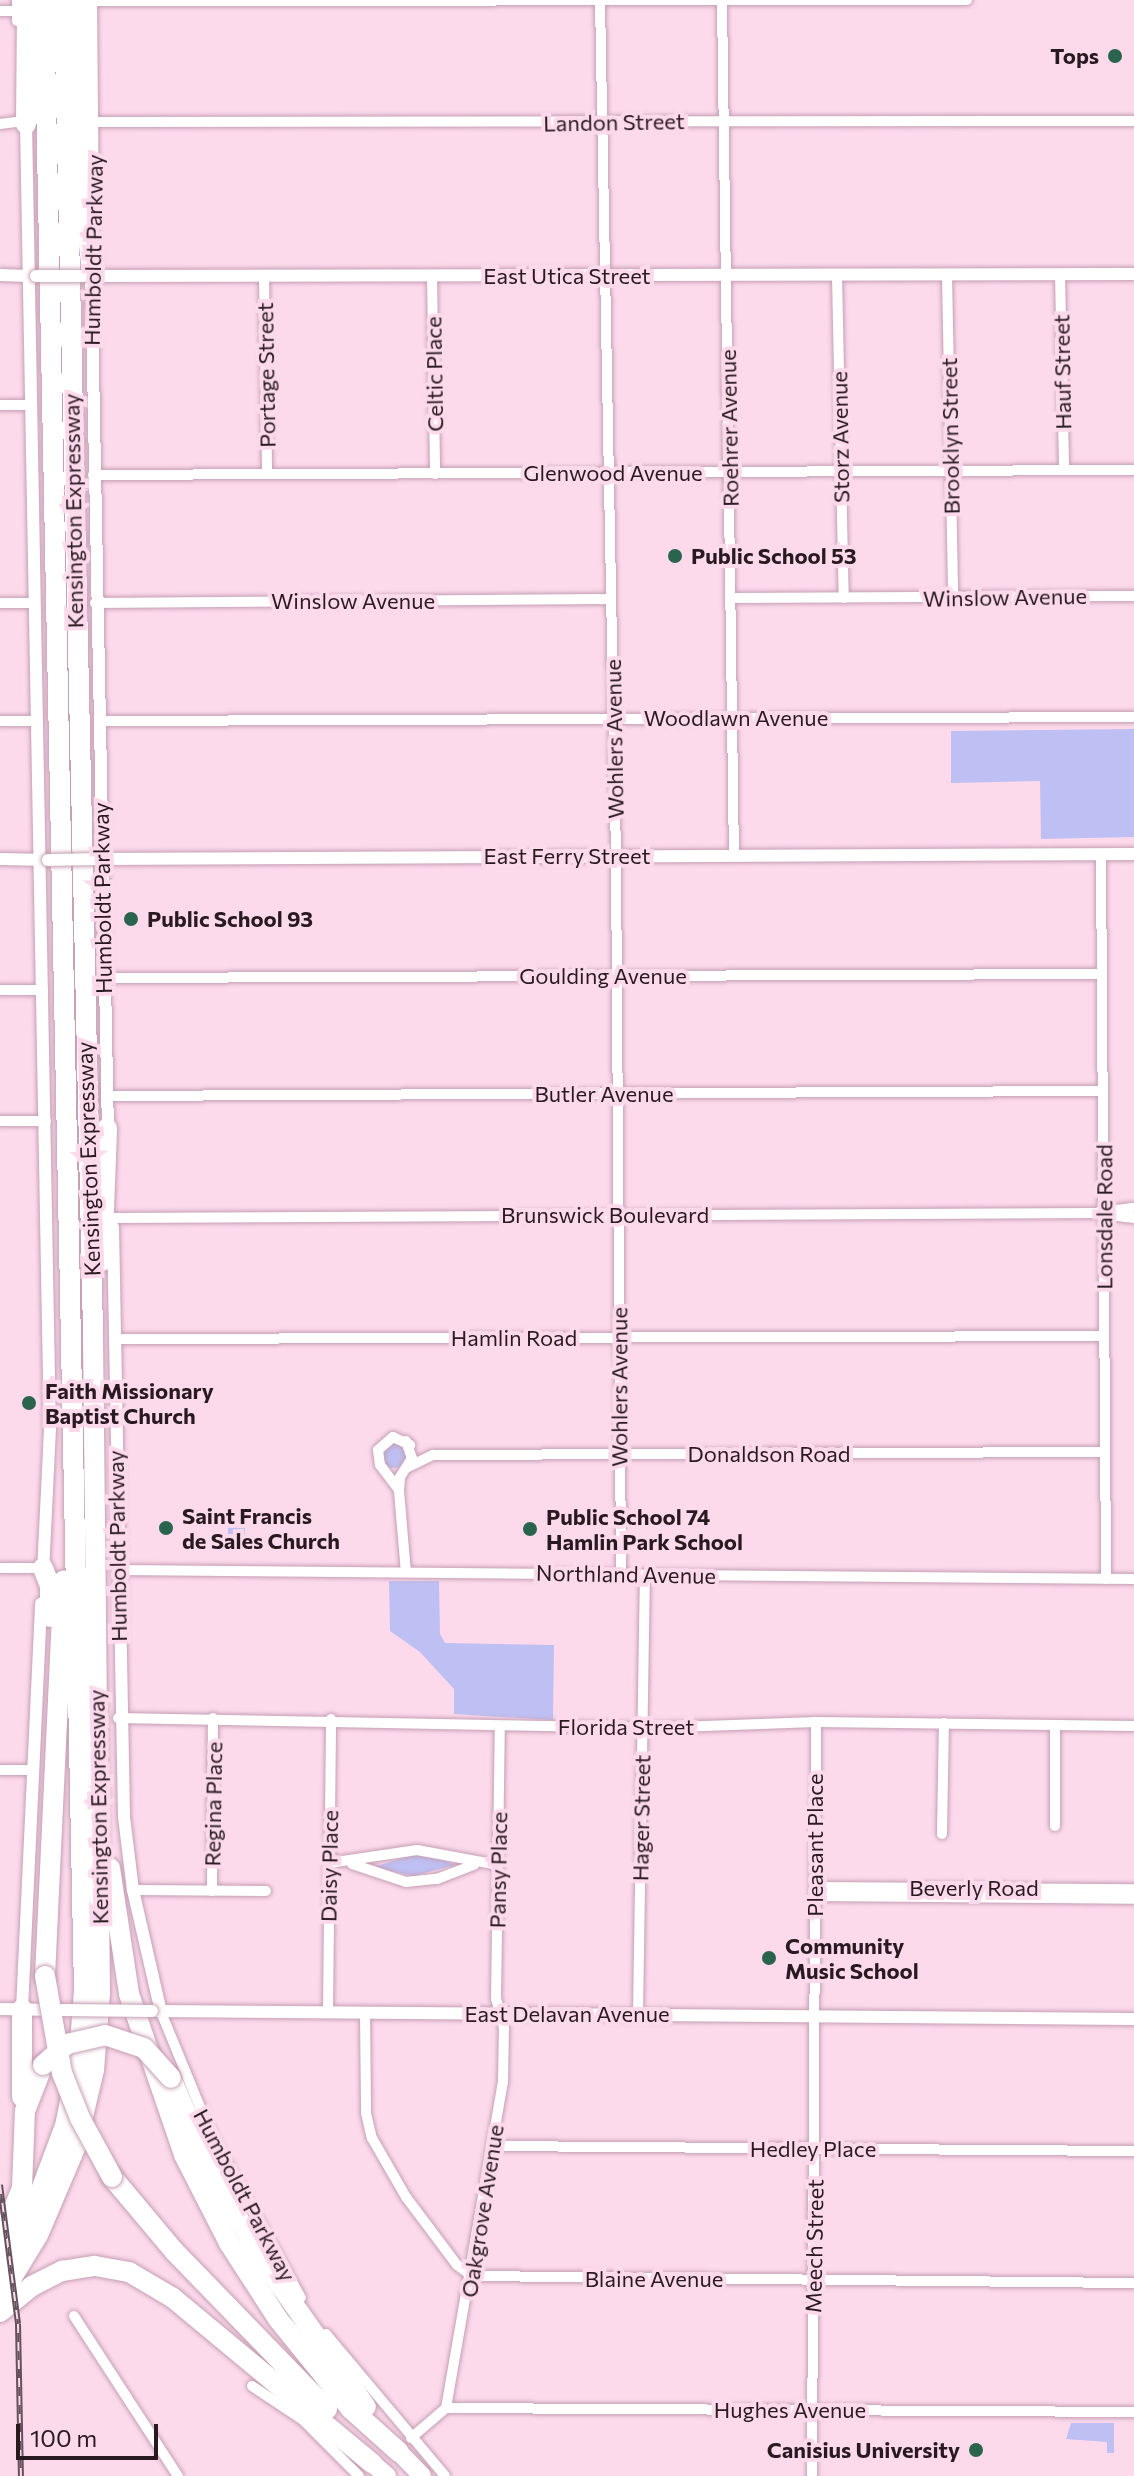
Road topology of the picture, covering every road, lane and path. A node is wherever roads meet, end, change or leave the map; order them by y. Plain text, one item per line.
1 (44, 0) edge
2 (64, 0) edge
3 (81, 0) edge
4 (92, 0) edge
5 (600, 0) edge
6 (722, 0) edge
7 (967, 0) edge
8 (20, 4) edge
9 (0, 11) edge
10 (724, 121) junction
11 (1134, 121) edge
12 (95, 122) junction
13 (602, 123) junction
14 (0, 124) edge
15 (26, 124) junction
16 (88, 271) junction
17 (1060, 274) junction
18 (1134, 274) edge
19 (0, 275) edge
20 (264, 275) junction
21 (432, 275) junction
22 (947, 275) junction
23 (32, 276) junction
24 (727, 276) junction
25 (837, 276) junction
26 (605, 277) junction
27 (0, 405) edge
28 (32, 405) junction
29 (1064, 470) junction
30 (1134, 470) edge
31 (950, 471) junction
32 (730, 472) junction
33 (841, 472) junction
34 (267, 474) junction
35 (435, 474) junction
36 (609, 474) junction
37 (93, 475) junction
38 (1134, 596) edge
39 (953, 597) junction
40 (731, 598) junction
41 (844, 598) junction
42 (611, 599) junction
43 (0, 603) edge
44 (35, 603) junction
45 (95, 603) junction
46 (1134, 717) edge
47 (613, 719) junction
48 (732, 719) junction
49 (0, 721) edge
50 (38, 721) junction
51 (99, 721) junction
52 (1134, 854) edge
53 (1101, 855) junction
54 (616, 856) junction
55 (734, 856) junction
56 (0, 859) edge
57 (98, 859) junction
58 (45, 860) junction
59 (1101, 974) junction
60 (617, 976) junction
61 (104, 978) junction
62 (0, 990) edge
63 (43, 990) junction
64 (1102, 1091) junction
65 (618, 1094) junction
66 (106, 1096) junction
67 (0, 1121) edge
68 (46, 1121) junction
69 (107, 1128) junction
70 (1134, 1208) edge
71 (1102, 1213) junction
72 (618, 1215) junction
73 (112, 1218) junction
74 (1134, 1218) edge
75 (93, 1332) junction
76 (1104, 1336) junction
77 (618, 1337) junction
78 (115, 1339) junction
79 (406, 1441) junction
80 (1105, 1452) junction
81 (433, 1455) junction
82 (619, 1455) junction
83 (380, 1465) junction
84 (407, 1468) junction
85 (399, 1491) junction
86 (73, 1513) junction
87 (0, 1568) edge
88 (43, 1568) junction
89 (117, 1570) junction
90 (406, 1572) junction
91 (621, 1574) junction
92 (645, 1575) junction
93 (1106, 1579) junction
94 (1134, 1579) edge
95 (118, 1718) junction
96 (213, 1718) junction
97 (331, 1719) junction
98 (816, 1722) junction
99 (944, 1723) junction
100 (500, 1726) junction
101 (1055, 1726) junction
102 (1134, 1726) edge
103 (642, 1727) junction
104 (52, 1761) junction
105 (0, 1770) edge
106 (31, 1770) junction
107 (100, 1808) junction
108 (1055, 1826) dead end
109 (942, 1834) dead end
110 (329, 1863) junction
111 (352, 1864) junction
112 (476, 1865) junction
113 (498, 1865) junction
114 (1134, 1889) edge
115 (133, 1890) junction
116 (212, 1891) junction
117 (266, 1891) dead end
118 (815, 1892) junction
119 (987, 1893) junction
120 (1134, 1899) edge
121 (0, 2009) edge
122 (22, 2009) junction
123 (157, 2012) junction
124 (328, 2012) junction
125 (365, 2012) junction
126 (500, 2013) junction
127 (638, 2014) junction
128 (816, 2016) junction
129 (1134, 2019) edge
130 (25, 2111) junction
131 (493, 2146) junction
132 (815, 2149) junction
133 (1134, 2151) edge
134 (0, 2242) edge
135 (0, 2268) edge
136 (472, 2276) junction
137 (813, 2279) junction
138 (1134, 2283) edge
139 (0, 2297) edge
140 (0, 2312) edge
141 (74, 2316) dead end
142 (252, 2386) dead end
143 (446, 2408) junction
144 (813, 2410) junction
145 (1134, 2412) edge
146 (405, 2445) junction
147 (373, 2472) edge
148 (178, 2476) edge
149 (422, 2476) edge
150 (445, 2476) edge
151 (812, 2476) edge

1 - 86 highway, Kensington Expressway
2 - 75 highway, Kensington Expressway
3 - 16 highway
4 - 5 street
4 - 12 street, Humboldt Parkway
5 - 6 street
5 - 13 street, Wohlers Avenue
6 - 7 street
6 - 10 street, Roehrer Avenue
8 - 9 street
8 - 15 highway
10 - 11 street, Landon Street
10 - 13 street, Landon Street
10 - 24 street, Roehrer Avenue
12 - 13 street, Landon Street
12 - 16 street, Humboldt Parkway
13 - 26 street, Wohlers Avenue
14 - 15 street
15 - 23 street
16 - 20 street, East Utica Street
16 - 23 street, East Utica Street, bridge
16 - 37 street, Humboldt Parkway
17 - 18 street, East Utica Street
17 - 22 street, East Utica Street
17 - 29 street, Hauf Street
19 - 23 street, East Utica Street
20 - 21 street, East Utica Street
20 - 34 street, Portage Street
21 - 26 street, East Utica Street
21 - 35 street, Celtic Place
22 - 25 street, East Utica Street
22 - 31 street, Brooklyn Street
23 - 28 street
24 - 25 street, East Utica Street
24 - 26 street, East Utica Street
24 - 32 street, Roehrer Avenue
25 - 33 street, Storz Avenue
26 - 36 street, Wohlers Avenue
27 - 28 street
28 - 44 street
29 - 30 street, Glenwood Avenue
29 - 31 street, Glenwood Avenue
31 - 33 street, Glenwood Avenue
31 - 39 street, Brooklyn Street
32 - 33 street, Glenwood Avenue
32 - 36 street, Glenwood Avenue
32 - 40 street, Roehrer Avenue
33 - 41 street, Storz Avenue
34 - 35 street, Glenwood Avenue
34 - 37 street, Glenwood Avenue
35 - 36 street, Glenwood Avenue
36 - 42 street, Wohlers Avenue
37 - 45 street, Humboldt Parkway
38 - 39 street, Winslow Avenue
39 - 41 street, Winslow Avenue
40 - 41 street, Winslow Avenue
40 - 48 street, Roehrer Avenue
42 - 45 street, Winslow Avenue
42 - 47 street, Wohlers Avenue
43 - 44 street
44 - 50 street
45 - 51 street, Humboldt Parkway
46 - 48 street, Woodlawn Avenue
47 - 48 street, Woodlawn Avenue
47 - 51 street, Woodlawn Avenue
47 - 54 street, Wohlers Avenue
48 - 55 street, Roehrer Avenue
49 - 50 street
50 - 58 street
51 - 57 street, Humboldt Parkway
52 - 53 street, East Ferry Street
53 - 55 street, East Ferry Street
53 - 59 street, Lonsdale Road
54 - 55 street, East Ferry Street
54 - 57 street, East Ferry Street
54 - 60 street, Wohlers Avenue
56 - 58 street, East Ferry Street
57 - 58 street, East Ferry Street, bridge
57 - 61 street, Humboldt Parkway
58 - 63 street
59 - 60 street, Goulding Avenue
59 - 64 street, Lonsdale Road
60 - 61 street, Goulding Avenue
60 - 65 street, Wohlers Avenue
61 - 66 street, Humboldt Parkway
62 - 63 street
63 - 68 street
64 - 65 street, Butler Avenue
64 - 71 street, Lonsdale Road
65 - 66 street, Butler Avenue
65 - 72 street, Wohlers Avenue
66 - 69 street, Humboldt Parkway
67 - 68 street
68 - 88 street
69 - 73 street, Humboldt Parkway
69 - 75 highway
70 - 71 street, Brunswick Boulevard
71 - 72 street, Brunswick Boulevard
71 - 74 street, Brunswick Boulevard
71 - 76 street, Lonsdale Road
72 - 73 street, Brunswick Boulevard
72 - 77 street, Wohlers Avenue
73 - 78 street, Humboldt Parkway
75 - 107 highway, Kensington Expressway
76 - 77 street, Hamlin Road
76 - 80 street, Lonsdale Road
77 - 78 street, Hamlin Road
77 - 82 street, Wohlers Avenue
78 - 89 street, Humboldt Parkway
79 - 81 street, Donaldson Road
79 - 83 street
79 - 84 street
80 - 82 street, Donaldson Road
80 - 93 street, Lonsdale Road
81 - 82 street, Donaldson Road
81 - 84 street, Donaldson Road
82 - 91 street, Wohlers Avenue
83 - 84 street
83 - 85 street
84 - 85 street
85 - 90 street
86 - 104 highway
86 - 135 highway, Kensington Expressway
87 - 88 street
88 - 104 highway
88 - 106 street
89 - 90 street, Northland Avenue
89 - 95 street, Humboldt Parkway
90 - 91 street, Northland Avenue
91 - 92 street, Northland Avenue
92 - 93 street, Northland Avenue
92 - 103 street, Hager Street
93 - 94 street, Northland Avenue
95 - 96 street, Florida Street
95 - 115 street, Humboldt Parkway
96 - 97 street, Florida Street
96 - 116 street, Regina Place
97 - 100 street, Florida Street
97 - 110 street, Daisy Place
98 - 99 street, Florida Street
98 - 103 street, Florida Street
98 - 118 street, Pleasant Place
99 - 101 street, Florida Street
99 - 109 street
100 - 103 street, Florida Street
100 - 113 street, Pansy Place
101 - 102 street, Florida Street
101 - 108 street
103 - 127 street, Hager Street
104 - 147 highway, bridge
105 - 106 street
106 - 122 street
107 - 139 highway, Kensington Expressway
107 - 146 highway
110 - 111 street
110 - 124 street, Daisy Place
111 - 112 street
111 - 112 street
112 - 113 street
113 - 126 street, Pansy Place
114 - 119 street, Beverly Road
115 - 116 street
115 - 123 street, Humboldt Parkway
116 - 117 street
118 - 119 street, Beverly Road
118 - 128 street, Pleasant Place
119 - 120 street, Beverly Road
121 - 122 street, East Delavan Avenue
122 - 123 street, East Delavan Avenue, bridge
122 - 130 highway
123 - 124 street, East Delavan Avenue
123 - 146 street, Humboldt Parkway
124 - 125 street, East Delavan Avenue
125 - 126 street, East Delavan Avenue
125 - 136 street
126 - 127 street, East Delavan Avenue
126 - 131 street, Oakgrove Avenue
127 - 128 street, East Delavan Avenue
128 - 129 street, East Delavan Avenue
128 - 132 street, Meech Street
130 - 134 highway
130 - 146 highway, bridge
131 - 132 street, Hedley Place
131 - 136 street, Oakgrove Avenue
132 - 133 street, Hedley Place
132 - 137 street, Meech Street
136 - 137 street, Blaine Avenue
136 - 143 street, Oakgrove Avenue
137 - 138 street, Blaine Avenue
137 - 144 street, Meech Street
140 - 147 highway
141 - 148 street
142 - 147 street
143 - 144 street, Hughes Avenue
143 - 146 street
144 - 145 street, Hughes Avenue
144 - 151 street, Meech Street
146 - 149 highway
146 - 150 street, Humboldt Parkway

